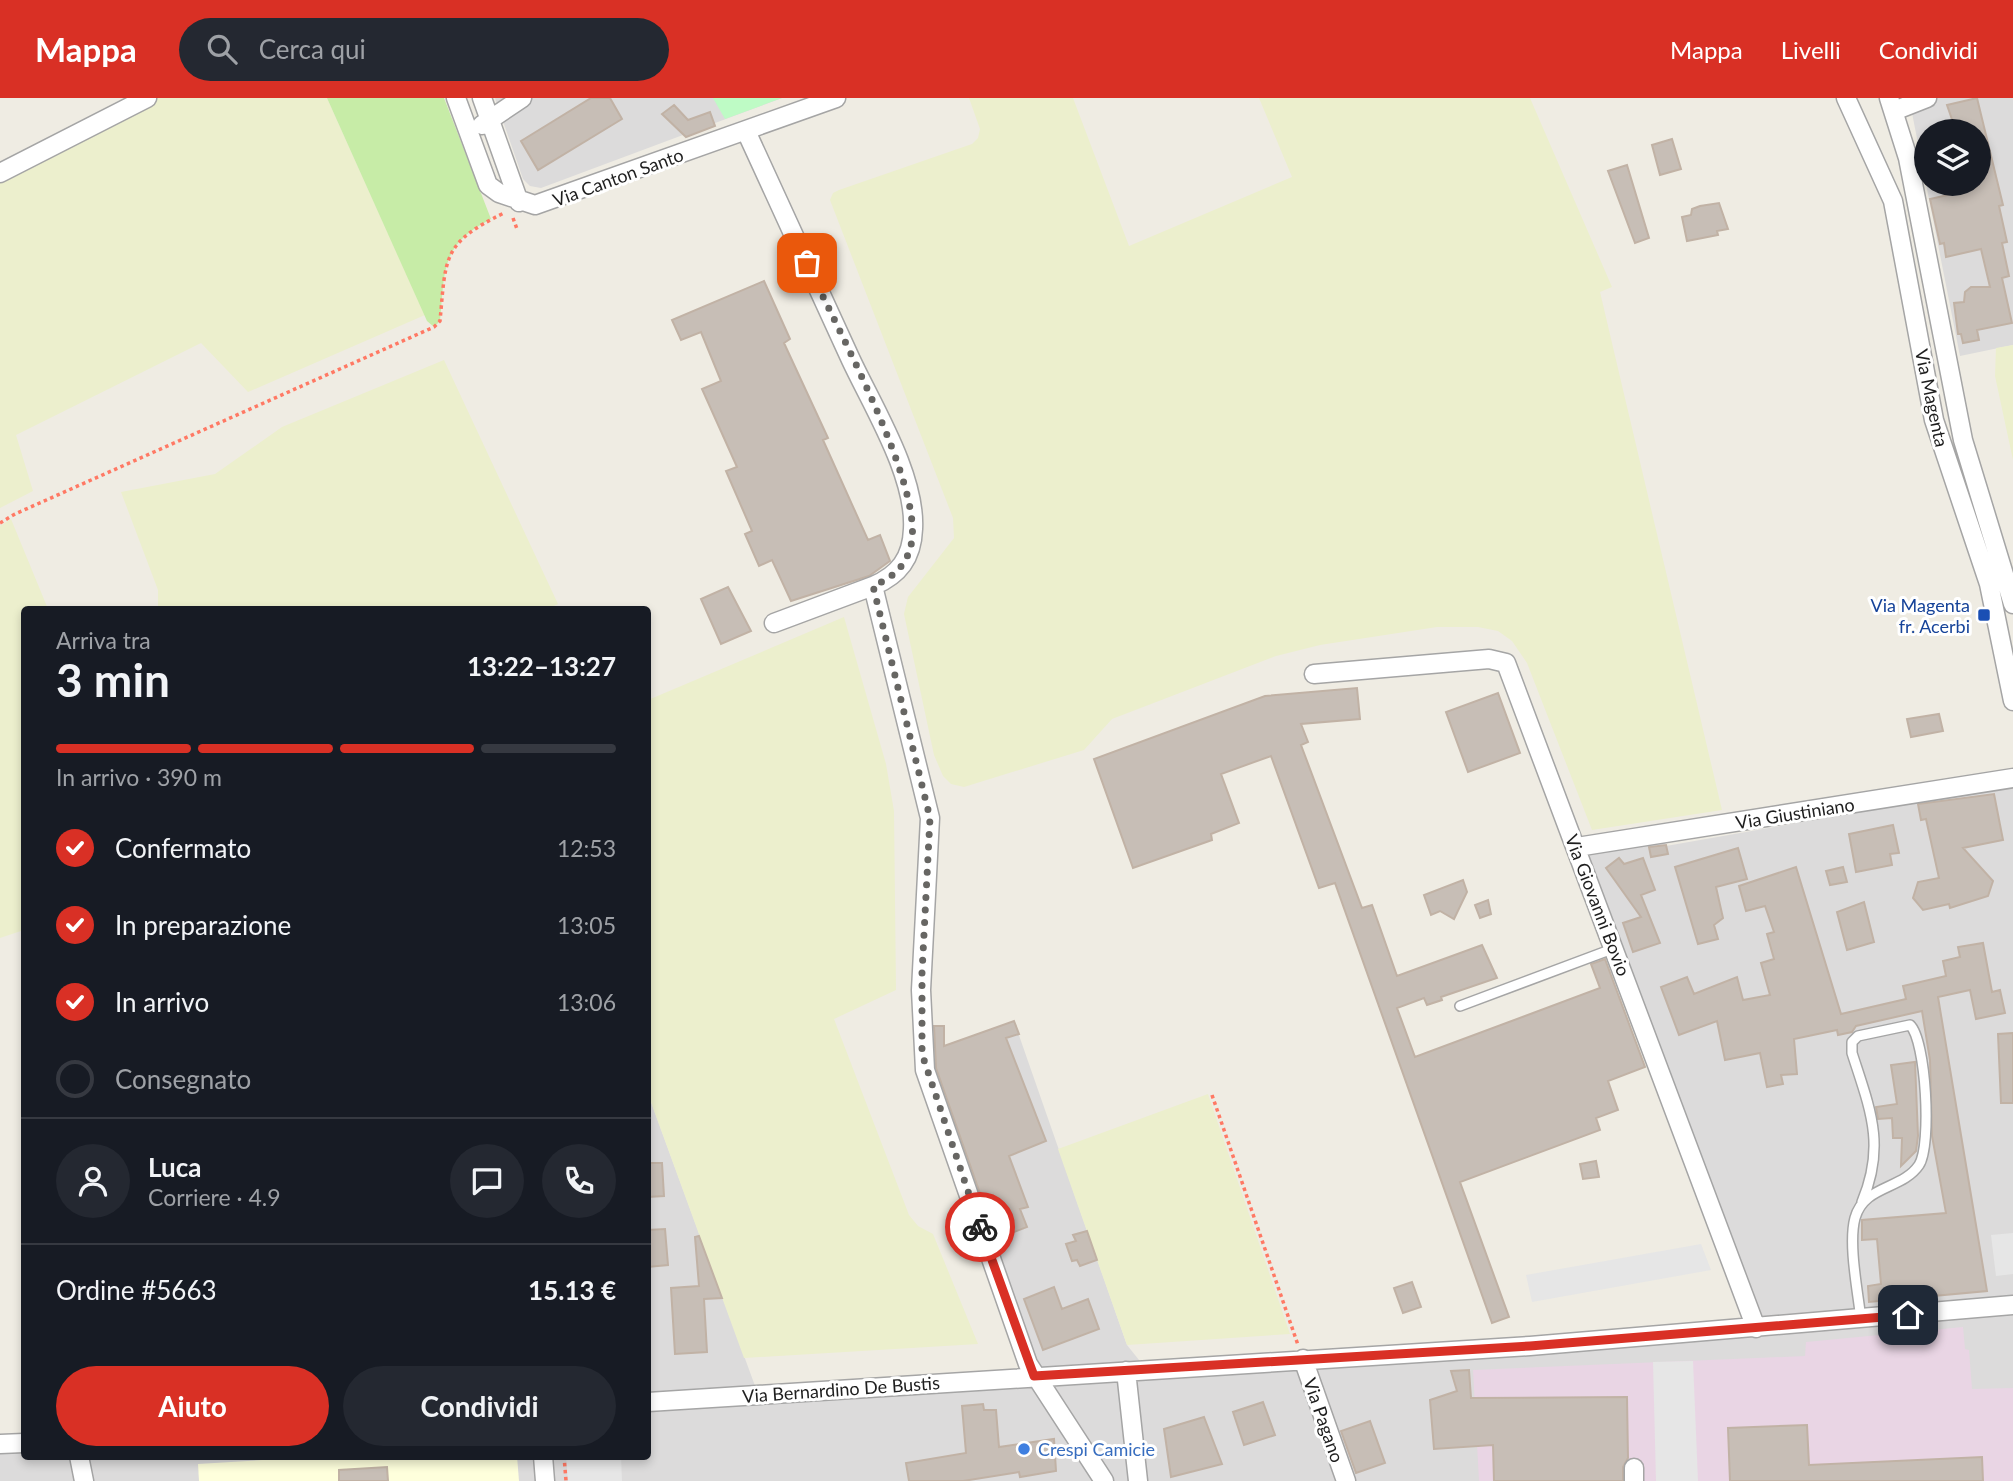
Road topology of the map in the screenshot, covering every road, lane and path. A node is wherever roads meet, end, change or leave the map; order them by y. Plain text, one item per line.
1 (147, 98) edge
2 (456, 98) edge
3 (482, 98) edge
4 (523, 98) edge
5 (836, 98) edge
6 (1846, 98) edge
7 (1927, 98) edge
8 (1891, 104) edge
9 (489, 118) junction
10 (466, 128) junction
11 (747, 131) junction
12 (0, 173) edge
13 (519, 201) junction
14 (1918, 202) junction
15 (1895, 207) junction
16 (0, 523) edge
17 (873, 586) junction
18 (2013, 604) edge
19 (774, 623) dead end
20 (2007, 635) edge
21 (2009, 664) edge
22 (1314, 674) dead end
23 (2013, 701) edge
24 (2013, 778) edge
25 (1577, 847) junction
26 (1615, 948) junction
27 (1460, 1006) dead end
28 (1212, 1095) dead end
29 (1862, 1202) junction
30 (2013, 1306) edge
31 (1861, 1320) junction
32 (1756, 1328) junction
33 (1303, 1359) junction
34 (1126, 1371) junction
35 (1034, 1376) junction
36 (651, 1402) edge
37 (21, 1443) edge
38 (0, 1444) edge
39 (80, 1460) edge
40 (543, 1460) edge
41 (564, 1460) edge
42 (84, 1481) edge
43 (545, 1481) edge
44 (566, 1481) edge
45 (1104, 1481) edge
46 (1138, 1481) edge
47 (1346, 1481) edge

1 - 12 street
2 - 10 street, Via Canton Santo
3 - 9 street
4 - 9 street
5 - 11 street, Via Canton Santo
6 - 15 street, Via Magenta
7 - 8 street, Via Magenta
8 - 14 street, Via Magenta
9 - 10 street
9 - 13 street
10 - 13 street, Via Canton Santo
11 - 13 street, Via Canton Santo
11 - 17 street
13 - 16 path
14 - 15 street
14 - 18 street, Via Magenta
15 - 20 street, Via Magenta
17 - 19 street
17 - 35 street
20 - 21 street, Via Magenta
21 - 23 street, Via Magenta
22 - 25 street, Via Giovanni Bovio
24 - 25 street, Via Giustiniano
25 - 26 street, Via Giovanni Bovio
26 - 27 lane
26 - 32 street, Via Giovanni Bovio
28 - 33 path
29 - 29 lane
29 - 31 lane
30 - 31 street, Via Bernardino De Bustis
31 - 32 street, Via Bernardino De Bustis
32 - 33 street, Via Bernardino De Bustis
33 - 34 street, Via Bernardino De Bustis
33 - 47 street, Via Pagano
34 - 35 street, Via Bernardino De Bustis
34 - 46 street
35 - 36 street, Via Bernardino De Bustis
35 - 45 street
37 - 38 street
39 - 42 street
40 - 43 street
41 - 44 path

